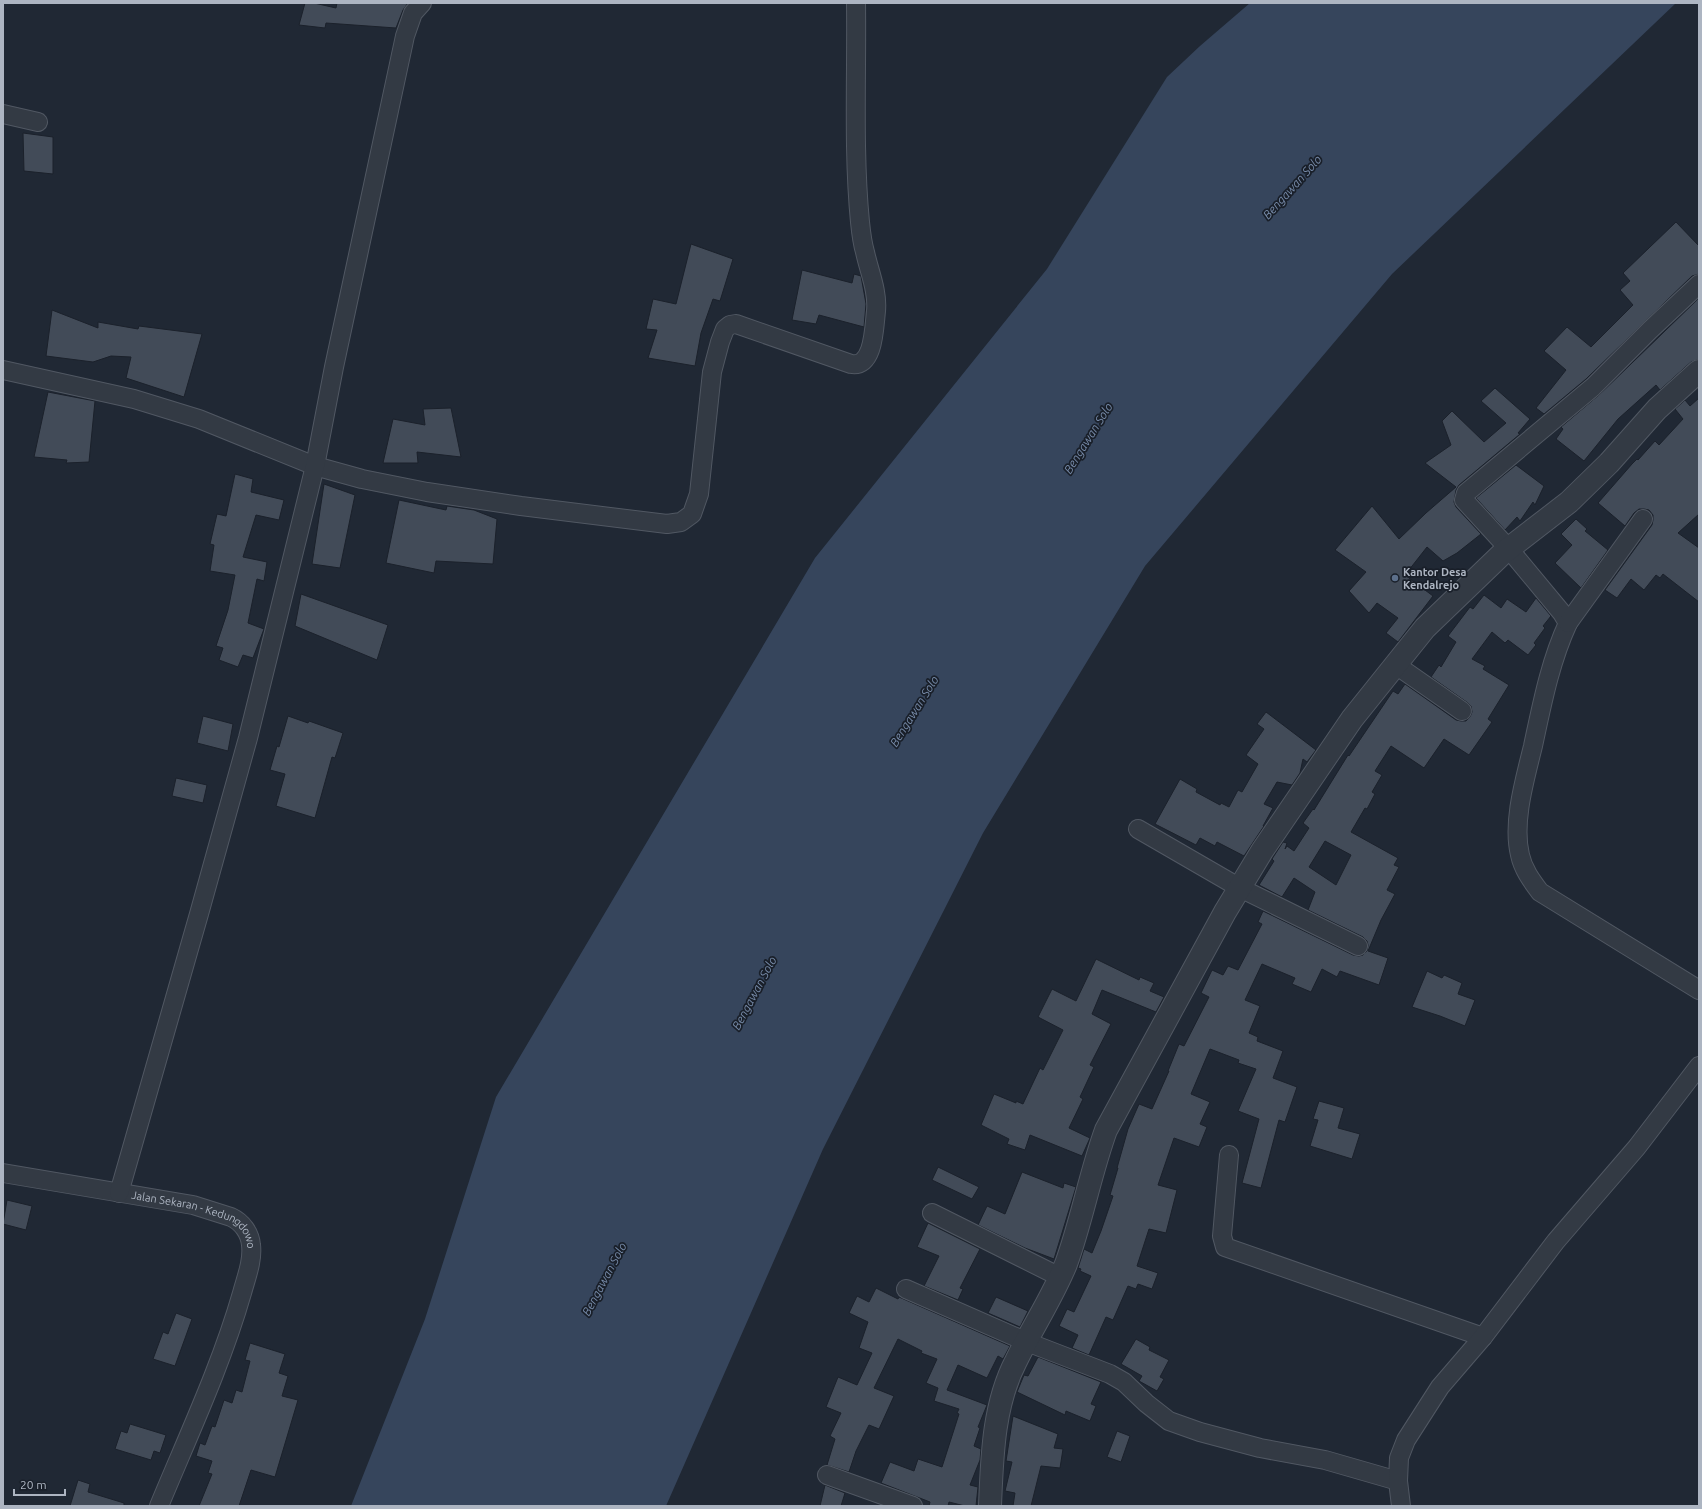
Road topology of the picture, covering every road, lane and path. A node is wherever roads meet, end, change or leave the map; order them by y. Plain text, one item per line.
1 (422, 3) edge
2 (856, 3) edge
3 (3, 114) edge
4 (38, 122) dead end
5 (1699, 284) edge
6 (3, 370) edge
7 (1699, 371) edge
8 (315, 466) junction
9 (1643, 519) dead end
10 (1509, 549) junction
11 (1568, 623) junction
12 (1396, 665) junction
13 (1462, 710) dead end
14 (1138, 829) dead end
15 (1240, 888) junction
16 (1358, 946) dead end
17 (1699, 990) edge
18 (1699, 1066) edge
19 (1229, 1155) dead end
20 (4, 1177) edge
21 (119, 1193) junction
22 (932, 1213) dead end
23 (1060, 1277) junction
24 (906, 1288) dead end
25 (1483, 1337) junction
26 (1027, 1342) junction
27 (828, 1475) dead end
28 (1398, 1481) junction
29 (159, 1506) edge
30 (913, 1506) edge
31 (990, 1506) edge
32 (1401, 1506) edge

1 - 8 street
2 - 8 street
3 - 4 street
5 - 10 street
6 - 8 street
7 - 10 street
8 - 21 street
9 - 11 street
10 - 11 street
10 - 12 street
11 - 17 street
12 - 13 street
12 - 15 street
14 - 15 street
15 - 16 street
15 - 23 street
18 - 25 street
19 - 25 street
20 - 21 street, Jalan Sekaran - Kedungdowo
21 - 29 street, Jalan Sekaran - Kedungdowo
22 - 23 street
23 - 26 street
24 - 26 street
25 - 28 street
26 - 28 street
26 - 31 street
27 - 30 street
28 - 32 street

